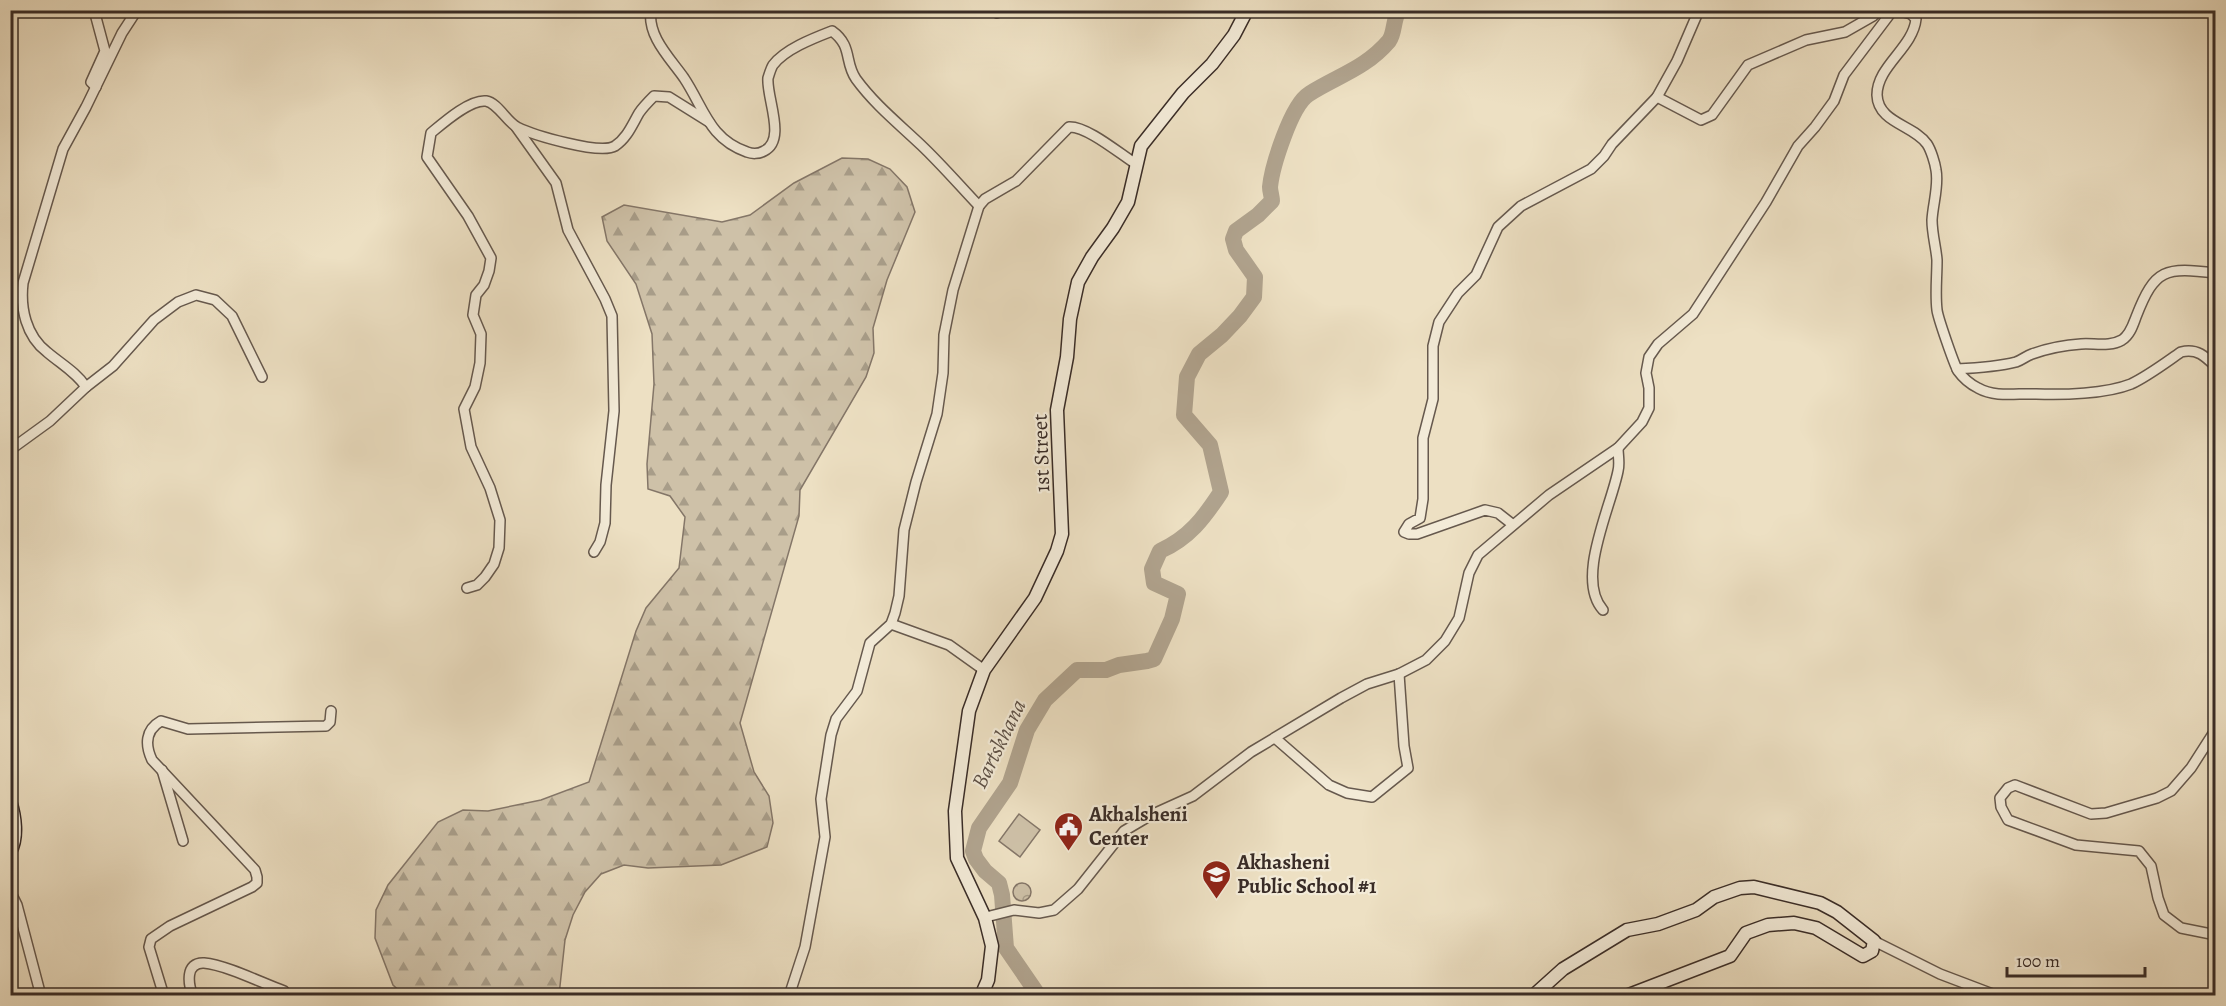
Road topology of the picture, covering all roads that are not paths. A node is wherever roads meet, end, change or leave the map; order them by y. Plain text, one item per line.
1 (94, 10) edge
2 (137, 10) edge
3 (651, 10) edge
4 (1247, 10) edge
5 (1699, 10) edge
6 (1879, 10) edge
7 (1895, 10) edge
8 (96, 87) junction
9 (1657, 97) junction
10 (709, 122) junction
11 (516, 127) junction
12 (1136, 164) junction
13 (979, 207) junction
14 (2216, 273) edge
15 (2216, 367) edge
16 (1957, 369) junction
17 (262, 377) dead end
18 (86, 387) junction
19 (1618, 448) junction
20 (10, 450) edge
21 (1512, 524) junction
22 (594, 552) dead end
23 (10, 561) edge
24 (10, 567) edge
25 (466, 588) dead end
26 (1603, 610) dead end
27 (891, 624) junction
28 (984, 670) junction
29 (1399, 674) junction
30 (331, 711) dead end
31 (2216, 729) edge
32 (1275, 738) junction
33 (161, 767) junction
34 (10, 801) edge
35 (183, 841) dead end
36 (10, 852) edge
37 (10, 891) edge
38 (988, 917) junction
39 (2216, 935) edge
40 (1874, 941) junction
41 (41, 996) edge
42 (164, 996) edge
43 (193, 996) edge
44 (288, 996) edge
45 (789, 996) edge
46 (981, 996) edge
47 (1533, 996) edge
48 (1626, 996) edge
49 (1998, 996) edge

1 - 8 street
2 - 8 street
3 - 10 street
4 - 12 street, 1st Street
5 - 9 street
6 - 9 street
7 - 16 street
7 - 19 street
8 - 18 street
9 - 21 street
10 - 11 street
10 - 13 street
11 - 22 street
11 - 25 street
12 - 13 street
12 - 28 street, 1st Street
13 - 27 street
14 - 16 street
15 - 16 street
17 - 18 street
18 - 20 street
19 - 21 street
19 - 26 street
21 - 29 street
23 - 24 street
27 - 28 street
27 - 45 street
28 - 38 street, 1st Street
29 - 32 street
29 - 32 street
30 - 33 street
31 - 39 street
32 - 38 street
33 - 35 street
33 - 42 street
34 - 36 street
37 - 41 street
38 - 46 street, 1st Street
40 - 47 street
40 - 48 street
40 - 49 street
43 - 44 street

